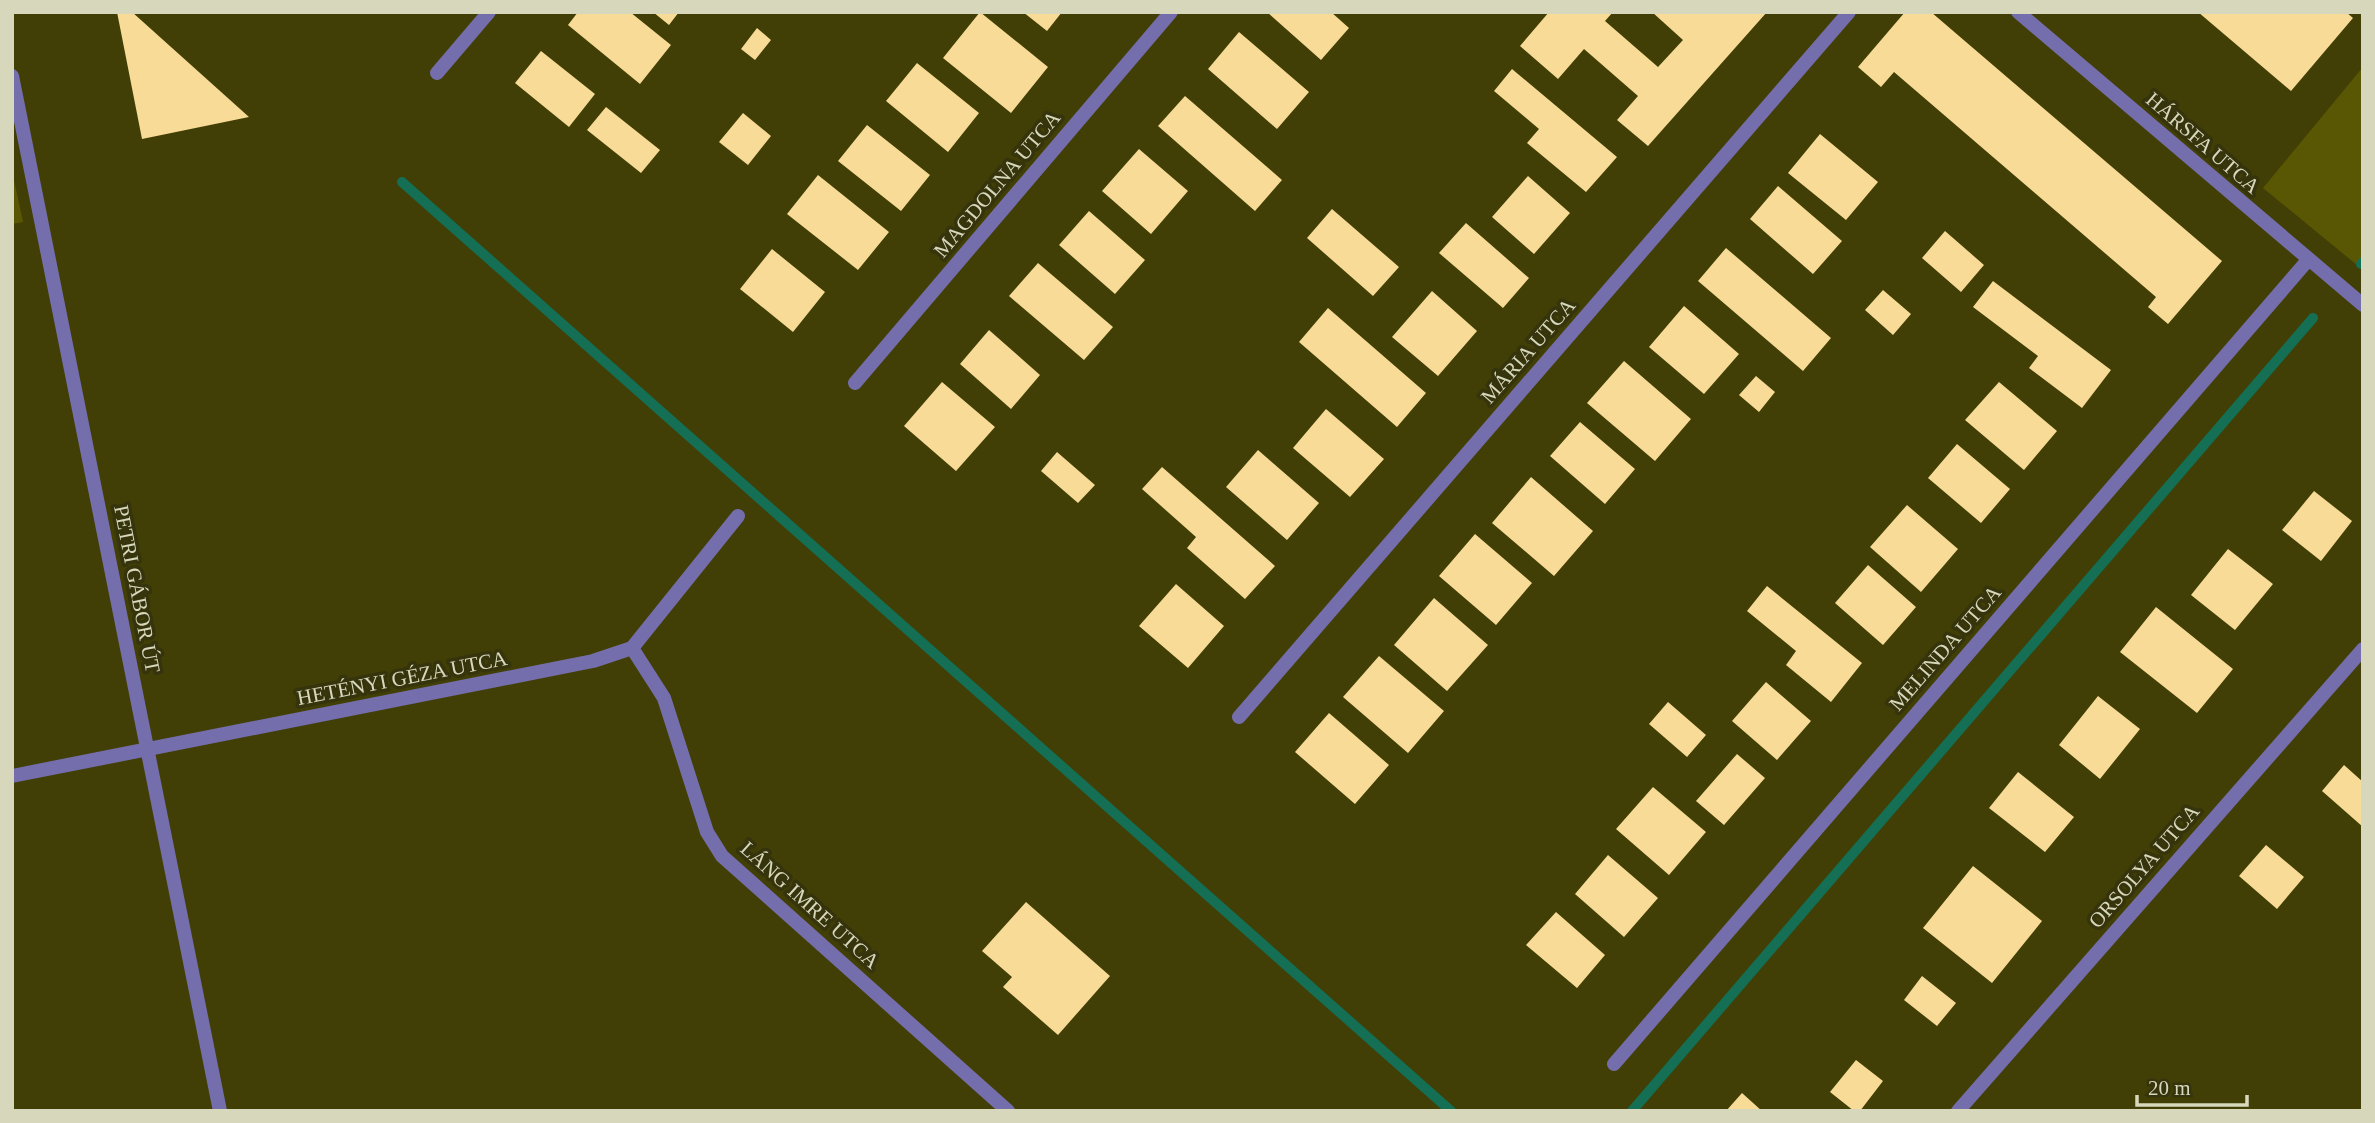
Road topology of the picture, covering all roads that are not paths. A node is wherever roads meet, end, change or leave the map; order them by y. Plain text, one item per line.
1 (489, 12) edge
2 (1171, 12) edge
3 (1849, 12) edge
4 (2018, 12) edge
5 (437, 73) dead end
6 (12, 76) edge
7 (2308, 260) junction
8 (2363, 305) edge
9 (855, 383) dead end
10 (738, 516) dead end
11 (632, 648) junction
12 (2363, 649) edge
13 (1239, 717) dead end
14 (148, 750) junction
15 (12, 776) edge
16 (1614, 1064) dead end
17 (220, 1111) edge
18 (1008, 1111) edge
19 (1958, 1111) edge

1 - 5 street
2 - 9 street, MAGDOLNA UTCA
3 - 13 street, MÁRIA UTCA
4 - 7 street, HÁRSFA UTCA
6 - 14 street, PETRI GÁBOR ÚT
7 - 8 street, HÁRSFA UTCA
7 - 16 street, MELINDA UTCA
10 - 11 street
11 - 14 street, HETÉNYI GÉZA UTCA
11 - 18 street, LÁNG IMRE UTCA
12 - 19 street, ORSOLYA UTCA
14 - 15 street, HETÉNYI GÉZA UTCA
14 - 17 street, PETRI GÁBOR ÚT

